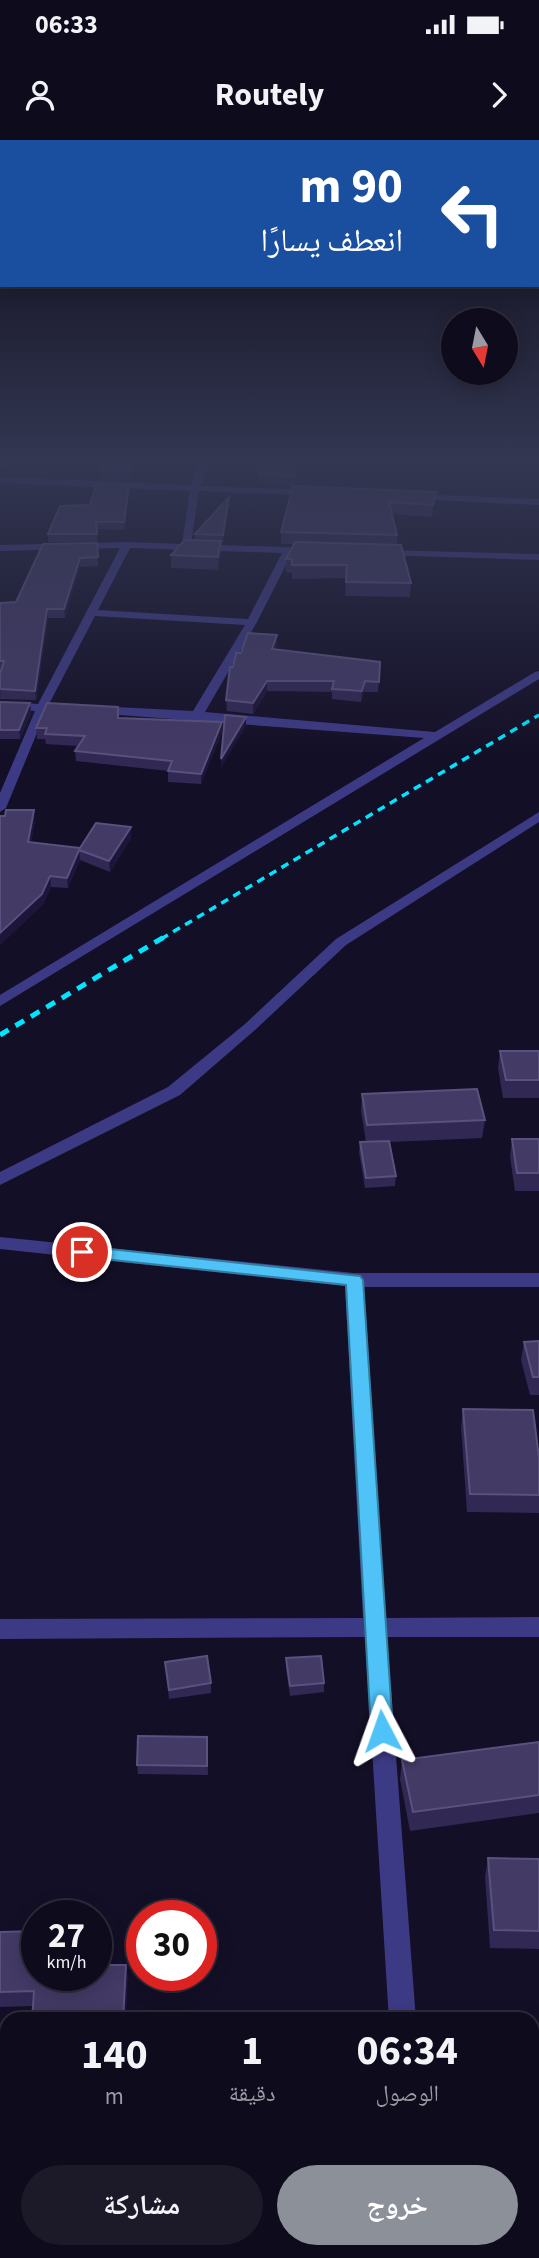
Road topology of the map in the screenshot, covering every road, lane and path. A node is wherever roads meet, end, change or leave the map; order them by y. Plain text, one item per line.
1 (119, 561) edge
2 (283, 561) edge
3 (91, 613) junction
4 (252, 622) junction
5 (539, 674) edge
6 (0, 705) edge
7 (42, 707) junction
8 (197, 715) junction
9 (439, 736) junction
10 (6, 780) edge
11 (0, 808) edge
12 (539, 816) edge
13 (0, 1001) edge
14 (0, 1179) edge
15 (0, 1243) edge
16 (354, 1280) junction
17 (539, 1280) edge
18 (375, 1626) junction
19 (539, 1627) edge
20 (0, 1629) edge
21 (402, 2012) edge

1 - 3 street
2 - 4 street
3 - 4 street
3 - 7 street
4 - 8 street
5 - 9 street
6 - 7 street
7 - 8 street
7 - 10 street
8 - 9 street
9 - 13 street
10 - 11 street
12 - 14 street
15 - 16 street
16 - 17 street
16 - 18 street
18 - 19 street
18 - 20 street
18 - 21 street

